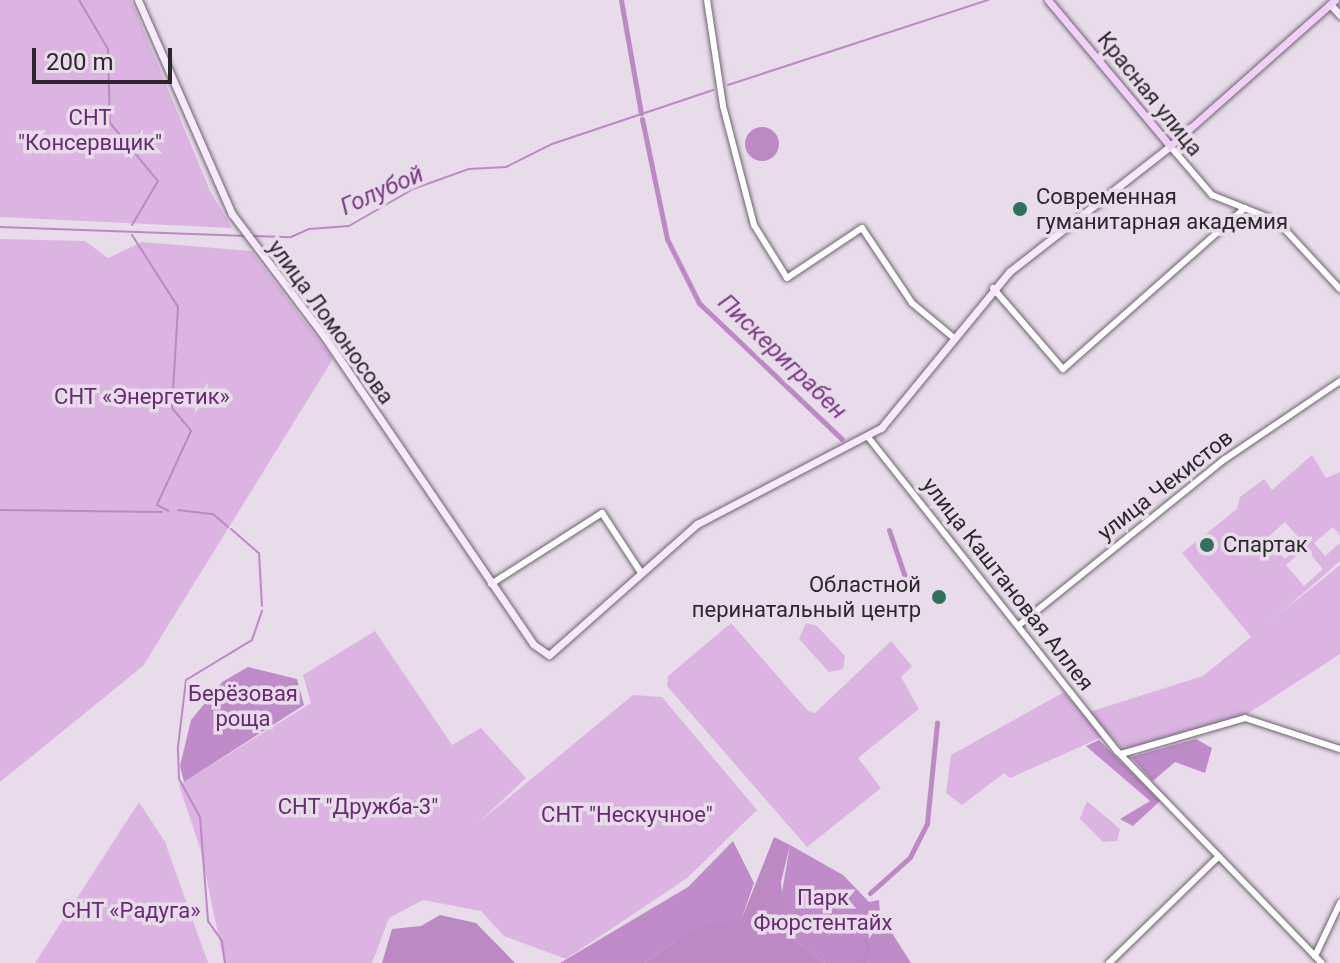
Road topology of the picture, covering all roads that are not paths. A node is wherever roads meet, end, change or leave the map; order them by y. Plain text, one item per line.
1 (138, 0) edge
2 (707, 0) edge
3 (1048, 0) edge
4 (1332, 2) edge
5 (1340, 15) edge
6 (1170, 146) junction
7 (1245, 208) junction
8 (993, 288) junction
9 (1340, 289) edge
10 (954, 338) junction
11 (1340, 381) edge
12 (868, 437) junction
13 (640, 571) junction
14 (491, 584) junction
15 (1019, 625) junction
16 (1340, 749) edge
17 (1120, 754) junction
18 (1219, 856) junction
19 (1340, 903) edge
20 (1315, 956) junction
21 (1109, 963) edge
22 (1322, 963) edge

1 - 14 main road, улица Ломоносова
2 - 10 street
3 - 6 main road, Красная улица
4 - 5 main road
4 - 6 main road
6 - 7 street, Красная улица
6 - 8 main road
7 - 8 street
7 - 9 street, Красная улица
8 - 10 main road
10 - 12 main road
11 - 15 street, улица Чекистов
12 - 13 main road
12 - 15 street, улица Каштановая Аллея
13 - 14 street
13 - 14 main road, улица Ломоносова
15 - 17 street, улица Каштановая Аллея
16 - 17 street
17 - 18 street, улица Каштановая Аллея
18 - 20 street, улица Каштановая Аллея
18 - 21 street
19 - 20 street
20 - 22 street, улица Каштановая Аллея

